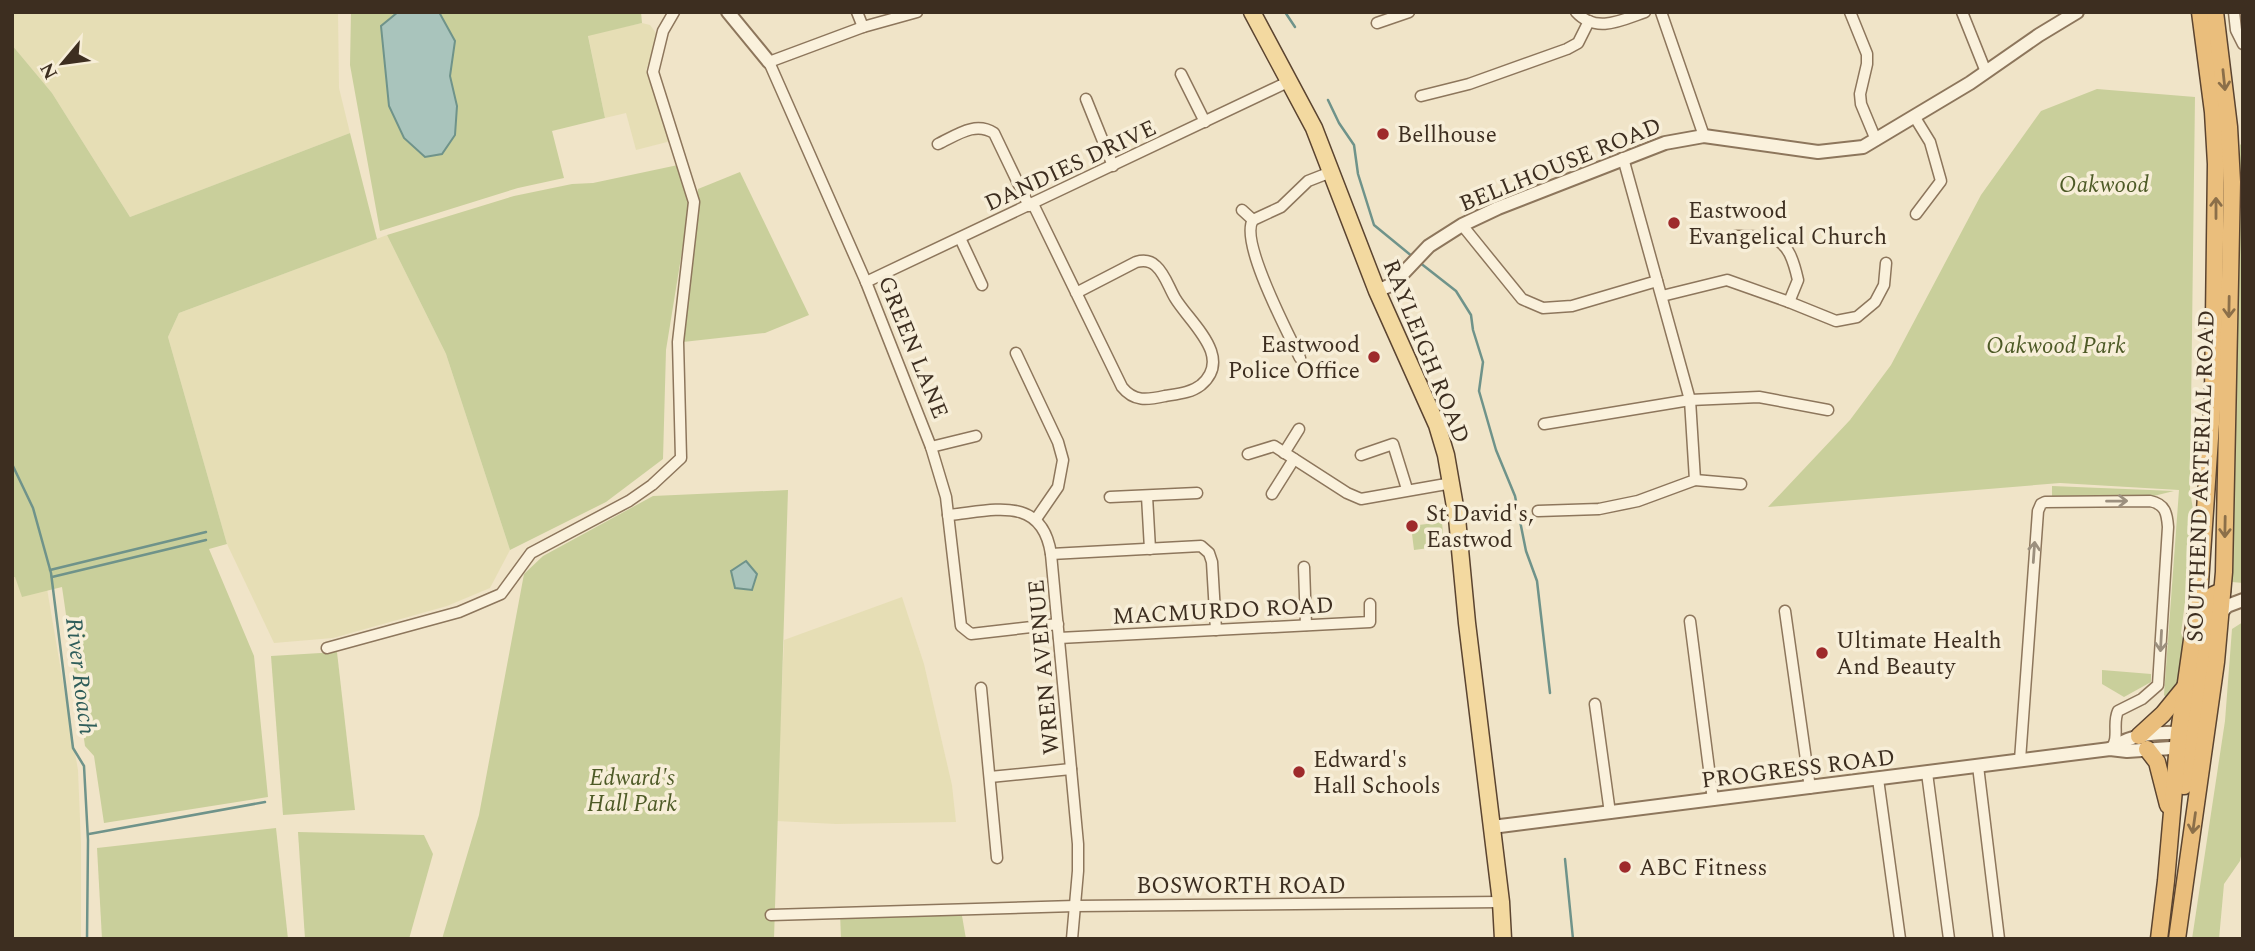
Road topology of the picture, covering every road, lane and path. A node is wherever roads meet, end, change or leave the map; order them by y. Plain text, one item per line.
1 (674, 12) edge
2 (728, 12) edge
3 (857, 12) edge
4 (917, 12) edge
5 (1252, 12) edge
6 (1409, 12) edge
7 (1576, 12) edge
8 (1645, 12) edge
9 (1661, 12) edge
10 (1850, 12) edge
11 (1962, 12) edge
12 (2077, 12) edge
13 (2193, 12) edge
14 (2200, 12) edge
15 (2215, 12) edge
16 (2234, 12) edge
17 (1588, 21) junction
18 (1377, 23) dead end
19 (863, 27) junction
20 (2243, 44) edge
21 (2206, 56) junction
22 (768, 62) junction
23 (1986, 72) junction
24 (1181, 74) dead end
25 (1290, 81) junction
26 (1421, 96) dead end
27 (1086, 99) dead end
28 (1914, 116) junction
29 (1205, 122) junction
30 (1704, 136) junction
31 (1876, 141) junction
32 (938, 144) dead end
33 (1623, 158) junction
34 (1113, 166) junction
35 (1331, 172) junction
36 (1031, 205) junction
37 (1242, 210) dead end
38 (1916, 214) dead end
39 (1253, 220) junction
40 (1462, 225) junction
41 (1735, 236) dead end
42 (960, 238) junction
43 (1886, 263) dead end
44 (1657, 281) junction
45 (866, 282) junction
46 (982, 285) dead end
47 (1377, 292) junction
48 (1076, 293) junction
49 (1662, 296) junction
50 (1789, 302) junction
51 (1016, 353) dead end
52 (1300, 358) dead end
53 (1690, 400) junction
54 (1828, 410) dead end
55 (1544, 424) dead end
56 (1300, 429) dead end
57 (976, 436) dead end
58 (932, 447) junction
59 (1248, 454) dead end
60 (1361, 455) dead end
61 (1289, 456) junction
62 (1695, 481) junction
63 (1452, 483) junction
64 (1741, 484) dead end
65 (1407, 489) junction
66 (1197, 493) dead end
67 (1272, 494) dead end
68 (1147, 496) junction
69 (1110, 497) dead end
70 (1538, 512) dead end
71 (947, 515) junction
72 (1036, 519) junction
73 (1150, 549) junction
74 (1051, 554) junction
75 (1304, 567) dead end
76 (2222, 591) junction
77 (2243, 594) edge
78 (2243, 600) edge
79 (1370, 604) dead end
80 (1785, 611) dead end
81 (2220, 614) junction
82 (1690, 621) dead end
83 (1058, 624) junction
84 (1306, 625) junction
85 (1216, 630) junction
86 (1059, 638) junction
87 (327, 648) dead end
88 (2188, 680) junction
89 (981, 688) dead end
90 (1595, 704) dead end
91 (2115, 729) junction
92 (2192, 740) junction
93 (2138, 741) junction
94 (2110, 749) junction
95 (2020, 761) junction
96 (1978, 766) junction
97 (1072, 769) junction
98 (1927, 773) junction
99 (990, 777) junction
100 (1878, 779) junction
101 (1810, 788) junction
102 (1713, 800) junction
103 (1610, 813) junction
104 (2172, 821) junction
105 (1492, 827) junction
106 (997, 858) dead end
107 (2166, 881) junction
108 (1501, 902) junction
109 (1075, 906) junction
110 (771, 915) dead end
111 (1072, 939) edge
112 (1503, 939) edge
113 (1900, 939) edge
114 (1949, 939) edge
115 (1999, 939) edge
116 (2159, 939) edge
117 (2177, 939) edge

1 - 87 street
2 - 22 street, GREEN LANE
3 - 19 street
4 - 19 street
5 - 25 main road, RAYLEIGH ROAD
6 - 18 street
7 - 17 street
8 - 17 street
9 - 30 street
10 - 31 street
11 - 23 street
12 - 23 street, BELLHOUSE ROAD
13 - 21 highway
14 - 21 highway, SOUTHEND ARTERIAL ROAD
15 -> 76 highway, SOUTHEND ARTERIAL ROAD
16 - 20 street
17 - 26 street
19 - 22 street
88 -> 21 highway, SOUTHEND ARTERIAL ROAD
22 - 45 street, GREEN LANE
23 - 28 street, BELLHOUSE ROAD
24 - 29 street
25 - 29 street, DANDIES DRIVE
25 - 35 main road, RAYLEIGH ROAD
27 - 34 street
28 - 31 street, BELLHOUSE ROAD
28 - 38 street
29 - 34 street, DANDIES DRIVE
30 - 31 street, BELLHOUSE ROAD
30 - 33 street, BELLHOUSE ROAD
32 - 36 street
33 - 40 street, BELLHOUSE ROAD
33 - 44 street
34 - 36 street, DANDIES DRIVE
35 - 39 street
35 - 47 main road, RAYLEIGH ROAD
36 - 42 street, DANDIES DRIVE
36 - 48 street
37 - 39 street
39 - 52 street
40 - 44 street
40 - 47 street, BELLHOUSE ROAD
41 - 50 street
42 - 45 street, DANDIES DRIVE
42 - 46 street
43 - 50 street
44 - 49 street
45 - 58 street, GREEN LANE
47 - 63 main road, RAYLEIGH ROAD
48 - 48 street
49 - 50 street
49 - 53 street
51 - 72 street
53 - 54 street
53 - 55 street
53 - 62 street
56 - 61 street
57 - 58 street
58 - 71 street, GREEN LANE
59 - 61 street
60 - 65 street
61 - 65 street
61 - 67 street
62 - 64 street
62 - 70 street
63 - 65 street
63 - 105 main road, RAYLEIGH ROAD
66 - 68 street
68 - 69 street
68 - 73 street
71 - 72 street
71 - 83 street, GREEN LANE
72 - 74 street, WREN AVENUE
73 - 74 street
73 - 85 street
74 - 83 street, WREN AVENUE
75 - 84 street
76 - 77 street
76 - 81 highway, SOUTHEND ARTERIAL ROAD
76 - 92 highway
78 - 81 street
79 - 84 street, MACMURDO ROAD
80 - 101 street
81 - 92 highway, SOUTHEND ARTERIAL ROAD
82 - 102 street
83 - 86 street, WREN AVENUE
84 - 85 street, MACMURDO ROAD
85 - 86 street, MACMURDO ROAD
86 - 97 street, WREN AVENUE
88 - 92 highway, SOUTHEND ARTERIAL ROAD
88 - 93 highway
89 - 99 street
90 - 103 street
91 - 93 street
91 - 94 street
95 -> 91 street
92 - 93 street, PROGRESS ROAD
92 - 104 highway, SOUTHEND ARTERIAL ROAD
92 - 107 highway
92 -> 117 highway, SOUTHEND ARTERIAL ROAD
93 - 94 street, PROGRESS ROAD
93 - 94 street, PROGRESS ROAD
93 - 104 highway
94 - 95 street, PROGRESS ROAD
95 - 96 street, PROGRESS ROAD
96 - 98 street, PROGRESS ROAD
96 - 115 street
97 - 99 street
97 - 109 street, WREN AVENUE
98 - 100 street, PROGRESS ROAD
98 - 114 street
99 - 106 street
100 - 101 street, PROGRESS ROAD
100 - 113 street
101 - 102 street, PROGRESS ROAD
102 - 103 street, PROGRESS ROAD
103 - 105 street, PROGRESS ROAD
104 - 107 highway, SOUTHEND ARTERIAL ROAD
105 - 108 main road, RAYLEIGH ROAD
107 - 116 highway, SOUTHEND ARTERIAL ROAD
108 - 109 street, BOSWORTH ROAD
108 - 112 main road, RAYLEIGH ROAD
109 - 110 street, BOSWORTH ROAD
109 - 111 street, WREN AVENUE

